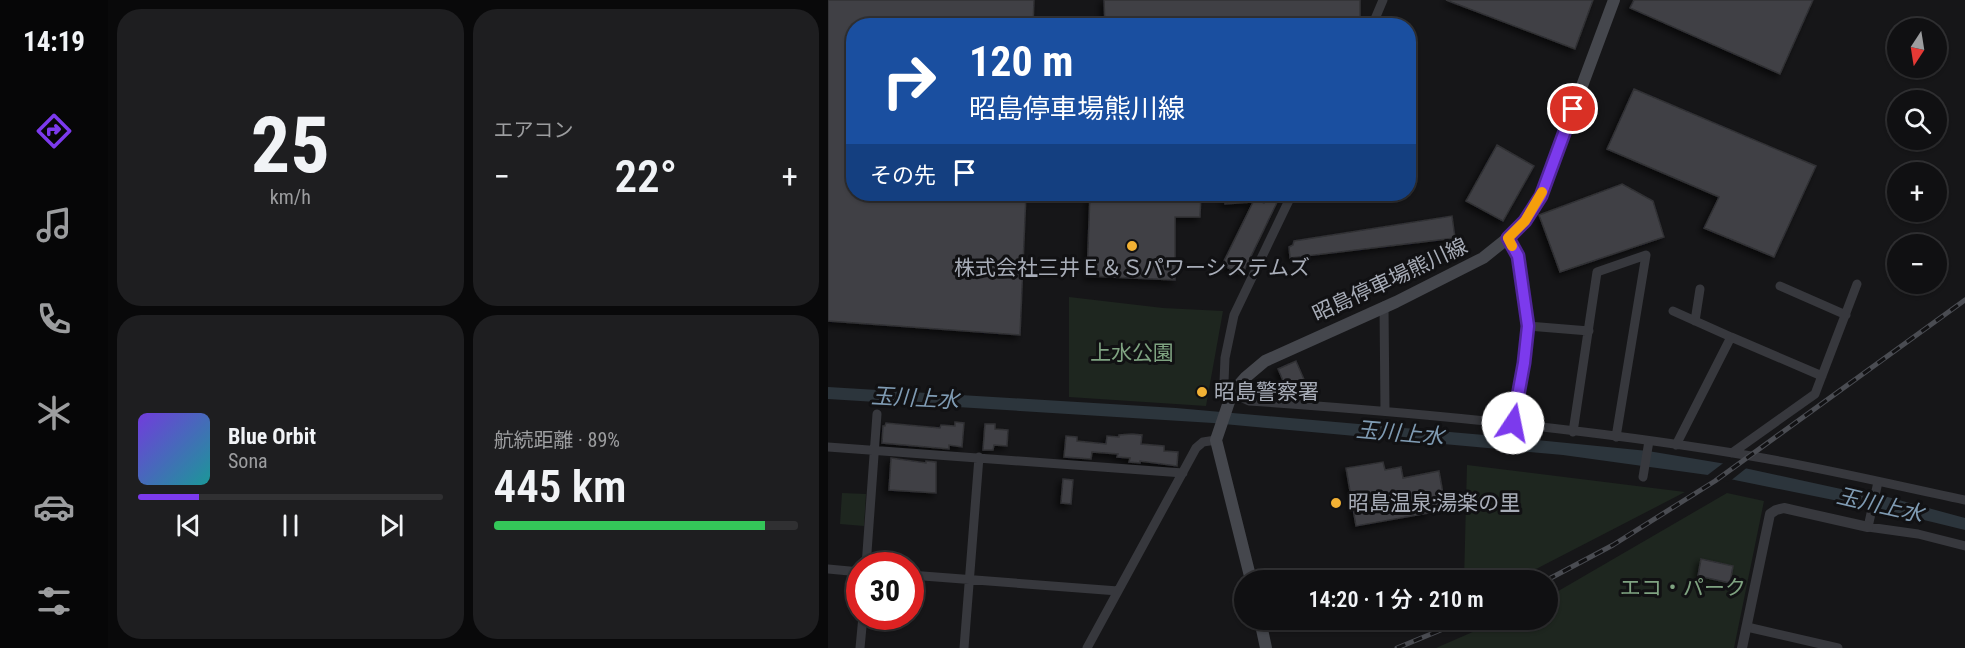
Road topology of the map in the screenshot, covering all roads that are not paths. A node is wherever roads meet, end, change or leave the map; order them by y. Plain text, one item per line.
1 (1383, 0) edge
2 (1614, 0) edge
3 (1375, 18) edge
4 (1289, 201) edge
5 (1508, 238) junction
6 (1857, 284) dead end
7 (1780, 286) dead end
8 (1701, 289) dead end
9 (1384, 306) junction
10 (1673, 311) dead end
11 (1846, 315) junction
12 (1695, 321) junction
13 (1528, 326) junction
14 (1589, 331) junction
15 (1731, 337) junction
16 (1822, 376) junction
17 (1232, 393) junction
18 (1385, 411) junction
19 (877, 414) dead end
20 (1513, 423) junction
21 (1573, 432) junction
22 (1616, 437) junction
23 (1216, 440) junction
24 (1649, 441) junction
25 (1676, 445) junction
26 (828, 447) edge
27 (874, 450) junction
28 (1732, 453) junction
29 (979, 457) junction
30 (1182, 473) junction
31 (1643, 477) dead end
32 (1878, 482) junction
33 (1965, 500) edge
34 (1869, 524) junction
35 (1965, 546) edge
36 (867, 552) edge
37 (828, 569) edge
38 (1248, 570) edge
39 (846, 571) edge
40 (924, 576) edge
41 (969, 580) junction
42 (1118, 591) junction
43 (1747, 627) junction
44 (862, 630) edge
45 (1262, 630) edge
46 (860, 648) edge
47 (964, 648) edge
48 (1087, 648) edge
49 (1266, 648) edge
50 (1742, 648) edge
51 (1838, 648) edge

1 - 3 street
2 - 5 main road, 昭島停車場熊川線
4 - 17 street
5 - 9 main road, 昭島停車場熊川線
5 - 13 street
6 - 11 street
7 - 11 street
8 - 12 street
9 - 17 main road, 昭島停車場熊川線
9 - 18 street
10 - 12 street
11 - 16 street
12 - 15 street
13 - 14 street
13 - 20 street
14 - 21 street
14 - 22 street
15 - 16 street
15 - 25 street
16 - 28 street
17 - 18 street
17 - 23 main road, 昭島停車場熊川線
18 - 20 street
19 - 27 street
20 - 21 street
21 - 22 street
22 - 24 street
23 - 30 street
23 - 38 main road
24 - 25 street
24 - 31 street
25 - 28 street
26 - 27 street
27 - 29 street
27 - 36 street
28 - 32 street
29 - 30 street
29 - 41 street
30 - 42 street
32 - 33 street
32 - 34 street
34 - 35 street
34 - 43 street
37 - 39 street
40 - 41 street
41 - 42 street
41 - 47 street
42 - 48 street
43 - 50 street
43 - 51 street
44 - 46 street
45 - 49 main road

